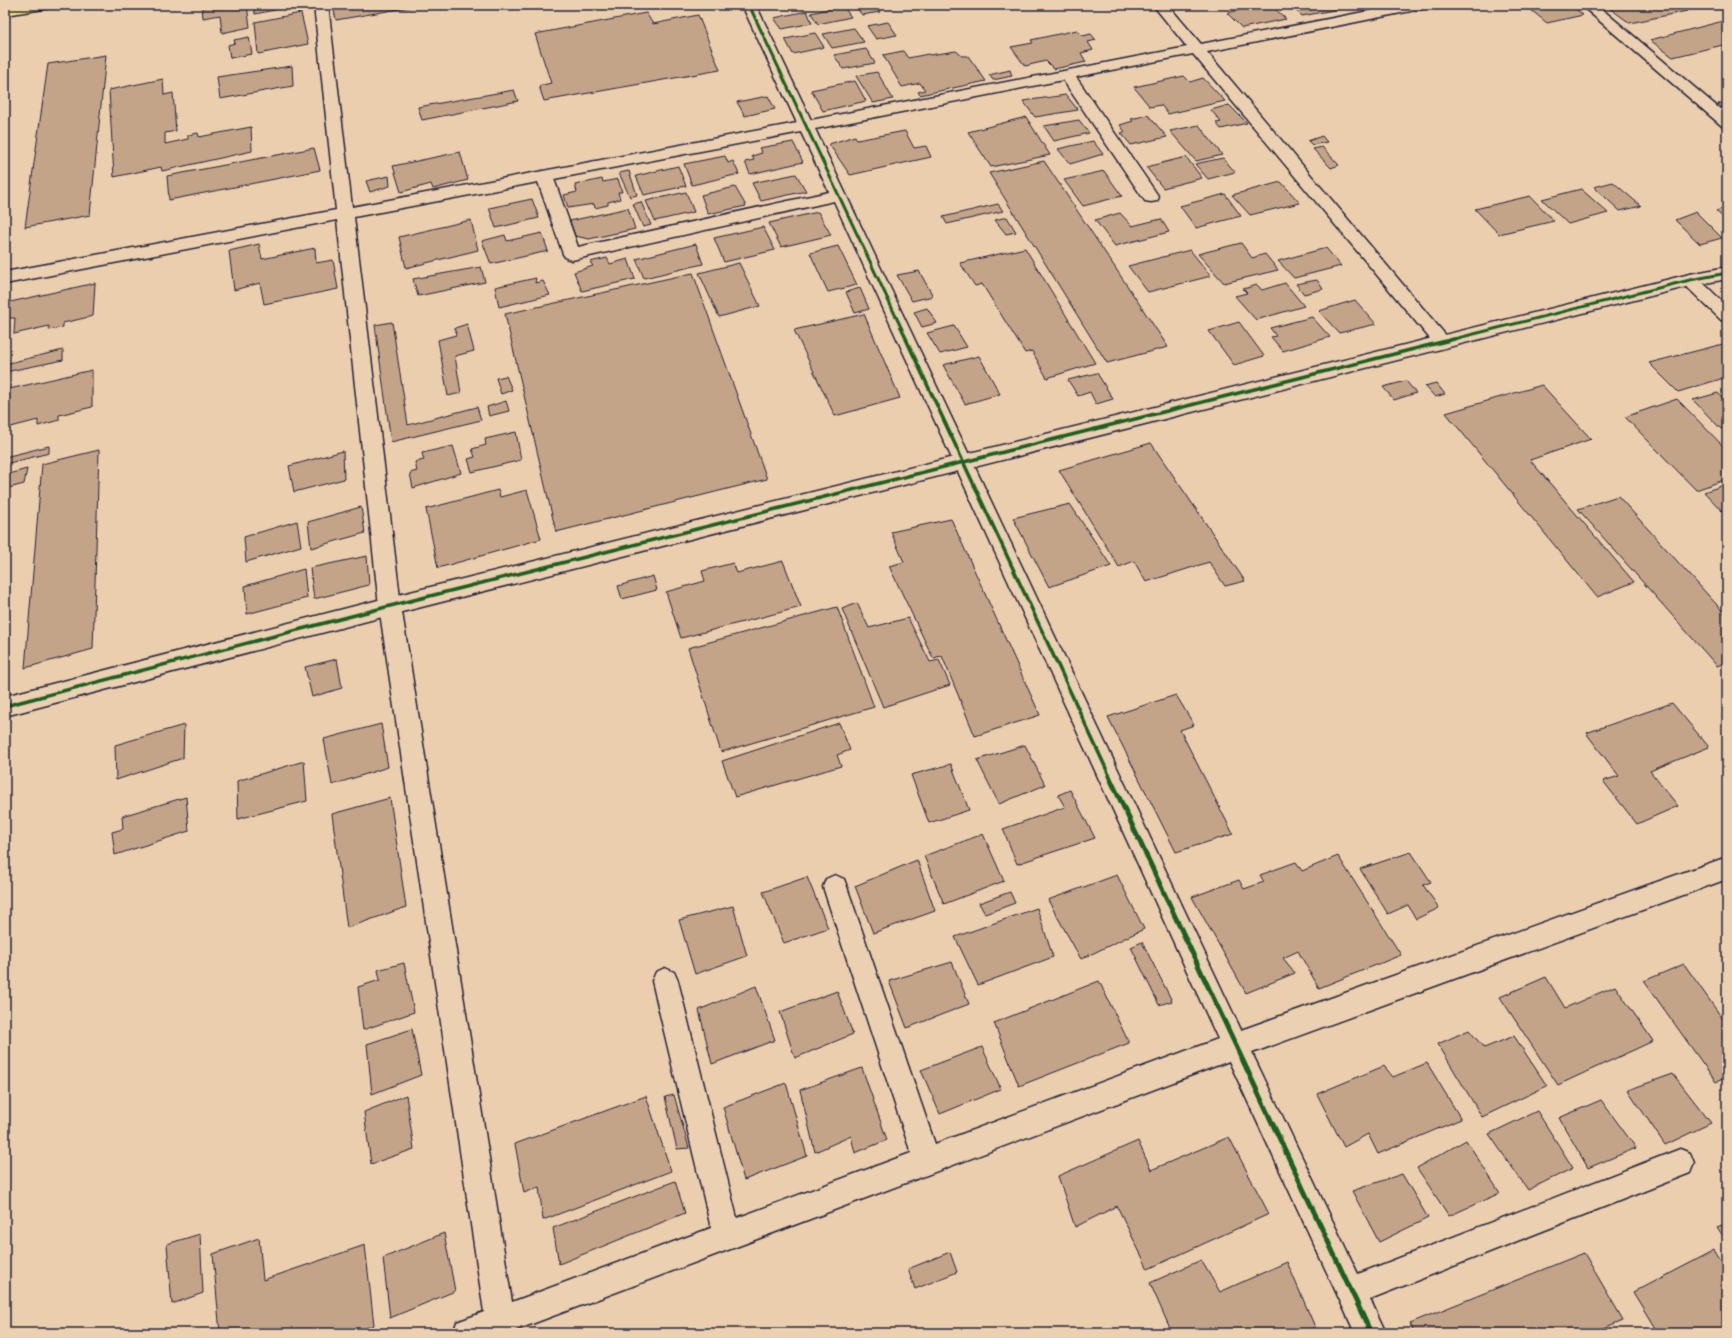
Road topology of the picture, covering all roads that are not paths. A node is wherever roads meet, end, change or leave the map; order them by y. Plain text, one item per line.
1 (44, 5) edge
2 (321, 5) edge
3 (749, 5) edge
4 (1160, 5) edge
5 (1421, 5) edge
6 (1588, 5) edge
7 (5, 11) edge
8 (1196, 48) junction
9 (1066, 74) junction
10 (1727, 122) edge
11 (807, 126) junction
12 (544, 175) junction
13 (839, 195) junction
14 (1151, 196) dead end
15 (344, 212) junction
16 (1727, 273) edge
17 (5, 278) edge
18 (1690, 280) junction
19 (1727, 316) edge
20 (1442, 342) junction
21 (965, 463) junction
22 (390, 606) junction
23 (5, 706) edge
24 (1727, 868) edge
25 (835, 887) dead end
26 (665, 981) dead end
27 (1234, 1046) junction
28 (927, 1161) junction
29 (1680, 1163) dead end
30 (727, 1236) junction
31 (1351, 1292) junction
32 (500, 1321) junction
33 (468, 1333) edge
34 (1371, 1333) edge

1 - 7 highway
2 - 15 street
3 - 11 street
4 - 8 street
5 - 8 street
6 - 10 street
8 - 9 street
8 - 20 street
9 - 11 street
9 - 14 street
11 - 12 street
11 - 13 street
12 - 13 street
12 - 15 street
13 - 21 street
15 - 17 street
15 - 22 street
16 - 18 street
18 - 19 street
18 - 20 street
20 - 21 street
21 - 22 street
21 - 27 street
22 - 23 street
22 - 32 street
24 - 27 street
25 - 28 street
26 - 30 street
27 - 28 street
27 - 31 street
28 - 30 street
29 - 31 street
30 - 32 street
31 - 34 street
32 - 33 street

